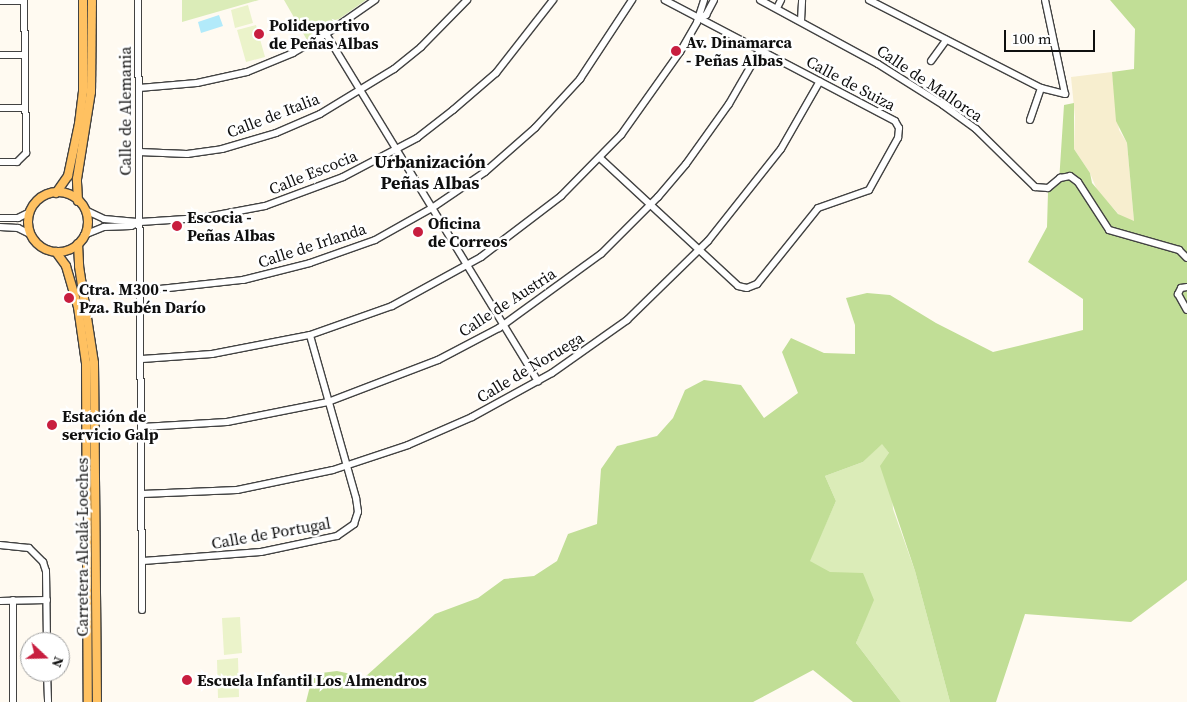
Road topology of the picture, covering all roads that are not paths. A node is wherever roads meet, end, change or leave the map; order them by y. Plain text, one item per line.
1 (24, 0) edge
2 (83, 0) edge
3 (92, 0) edge
4 (138, 0) edge
5 (375, 0) edge
6 (467, 0) edge
7 (553, 0) edge
8 (632, 0) edge
9 (665, 0) edge
10 (704, 0) edge
11 (714, 0) edge
12 (760, 0) edge
13 (781, 0) edge
14 (802, 0) edge
15 (869, 0) edge
16 (1046, 0) edge
17 (0, 1) edge
18 (777, 8) junction
19 (699, 18) junction
20 (801, 21) junction
21 (326, 34) junction
22 (946, 40) junction
23 (760, 50) junction
24 (0, 55) edge
25 (24, 56) junction
26 (931, 61) dead end
27 (820, 81) junction
28 (139, 88) junction
29 (1041, 88) junction
30 (360, 91) junction
31 (0, 108) edge
32 (24, 108) junction
33 (1030, 120) dead end
34 (396, 150) junction
35 (140, 152) junction
36 (600, 158) junction
37 (0, 162) edge
38 (56, 193) junction
39 (78, 201) junction
40 (650, 205) junction
41 (432, 208) junction
42 (85, 210) junction
43 (30, 212) junction
44 (0, 218) edge
45 (140, 222) junction
46 (0, 227) edge
47 (30, 234) junction
48 (84, 235) junction
49 (78, 244) junction
50 (699, 251) junction
51 (56, 252) junction
52 (1187, 258) edge
53 (468, 266) junction
54 (1187, 287) edge
55 (141, 291) junction
56 (1187, 310) edge
57 (504, 324) junction
58 (310, 335) junction
59 (142, 359) junction
60 (538, 381) junction
61 (328, 402) junction
62 (142, 427) junction
63 (347, 465) junction
64 (142, 494) junction
65 (0, 545) edge
66 (143, 561) junction
67 (13, 600) junction
68 (47, 600) junction
69 (0, 601) edge
70 (142, 610) dead end
71 (47, 632) edge
72 (47, 682) edge
73 (13, 702) edge
74 (48, 702) edge
75 (88, 702) edge
76 (97, 702) edge

1 - 17 street
1 - 25 street
2 - 38 main road
3 - 39 main road
4 - 28 street, Calle de Alemania
5 - 21 street
6 - 30 street, Calle de Italia
7 - 34 street, Calle Escocia
8 - 41 street, Calle de Irlanda
9 - 19 street
10 - 19 street
11 - 19 street
12 - 18 street, Calle de Mallorca
13 - 18 street
14 - 20 street
15 - 22 street
16 - 29 street
18 - 20 street, Calle de Mallorca
19 - 23 street, Calle de Suiza
19 - 36 street
20 - 52 street, Calle de Mallorca
21 - 28 street
21 - 30 street
22 - 26 street
22 - 29 street
23 - 27 street, Calle de Suiza
23 - 40 street, Calle de Austria
24 - 25 street
25 - 32 street
27 - 50 street, Calle de Noruega
27 - 50 street, Calle de Suiza
28 - 35 street, Calle de Alemania
29 - 33 street
30 - 34 street
30 - 35 street, Calle de Italia
31 - 32 street
32 - 37 street
34 - 41 street
34 - 45 street, Calle Escocia
35 - 45 street, Calle de Alemania
36 - 40 street, Calle de Suiza
36 - 53 street
38 - 39 main road
38 - 43 main road
39 - 42 main road
40 - 50 street, Calle de Suiza
40 - 57 street, Calle de Austria
41 - 53 street
41 - 55 street, Calle de Irlanda
42 - 45 street, Calle Escocia
42 - 48 main road
43 - 44 street
43 - 47 main road
45 - 48 street, Calle Escocia
45 - 55 street
46 - 47 street
47 - 51 main road
48 - 49 main road
49 - 51 main road
49 - 76 main road, Carretera Alcalá-Loeches
50 - 60 street, Calle de Noruega
51 - 75 main road, Carretera Alcalá-Loeches
53 - 57 street
53 - 58 street
54 - 56 street
55 - 59 street
57 - 60 street
57 - 61 street, Calle de Austria
58 - 59 street
58 - 61 street, Calle de Portugal
59 - 62 street
60 - 63 street, Calle de Noruega
61 - 62 street, Calle de Austria
61 - 63 street, Calle de Portugal
62 - 64 street
63 - 64 street, Calle de Noruega
63 - 66 street, Calle de Portugal
64 - 66 street
65 - 68 street
66 - 70 street
67 - 68 street
67 - 69 street
67 - 73 street
68 - 71 street
72 - 74 street

